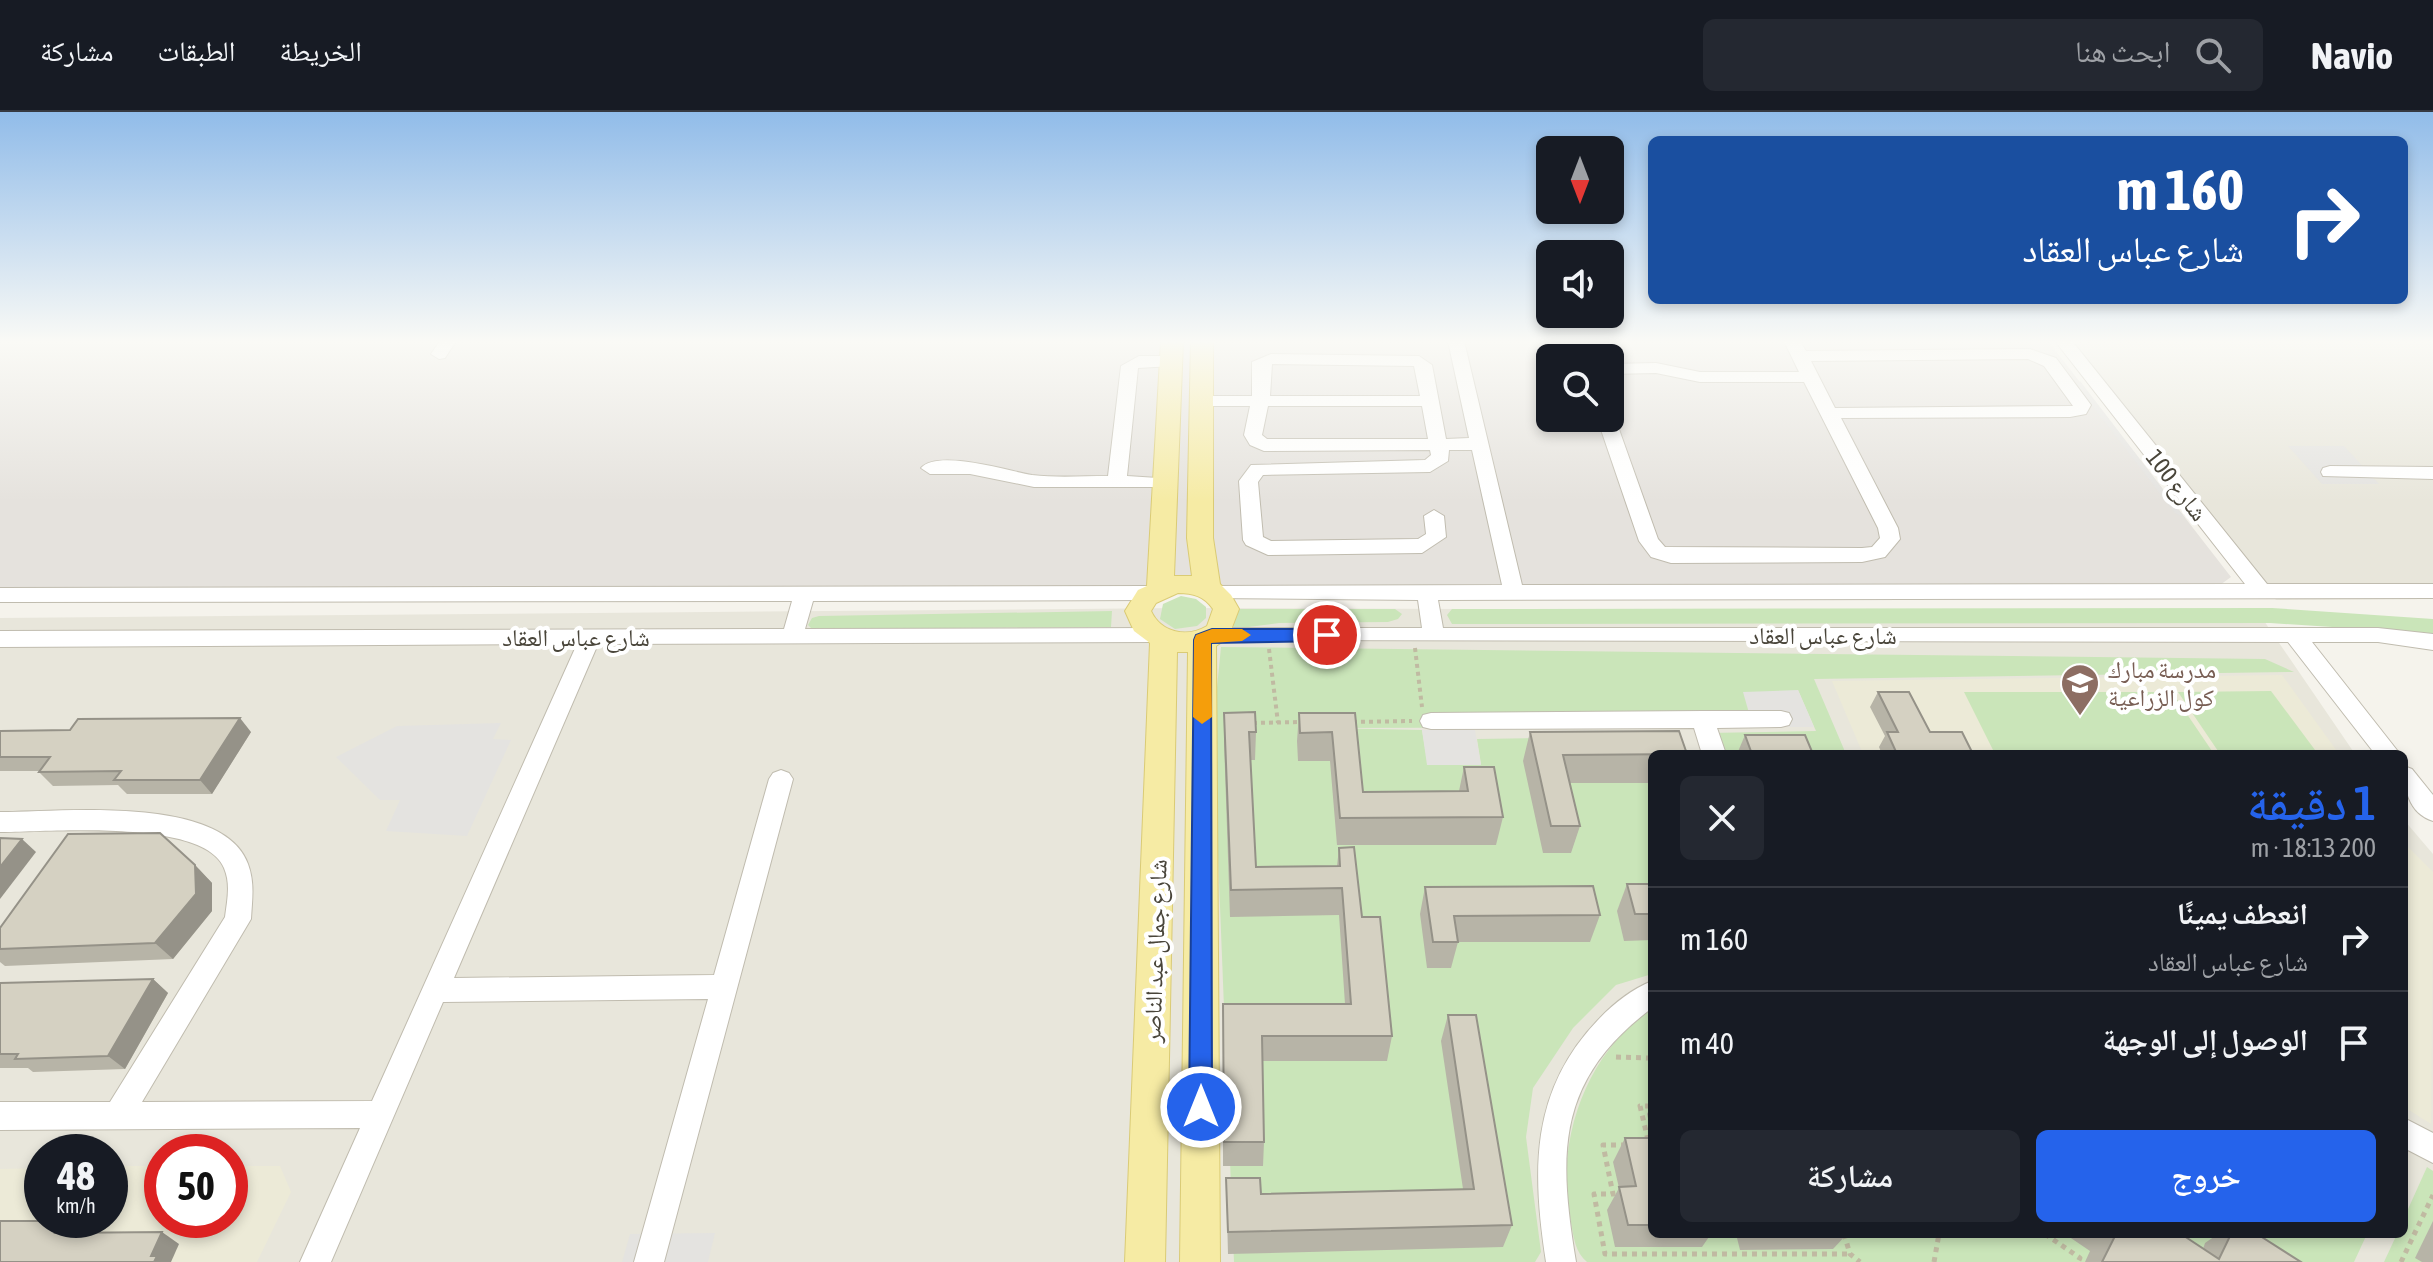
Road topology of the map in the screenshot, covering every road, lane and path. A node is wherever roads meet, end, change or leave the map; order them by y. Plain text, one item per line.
1 (1127, 395) edge
2 (1171, 395) edge
3 (1202, 395) edge
4 (1261, 395) edge
5 (1429, 395) edge
6 (1468, 395) edge
7 (1820, 395) edge
8 (2074, 395) edge
9 (2106, 395) edge
10 (1261, 401) junction
11 (1430, 401) junction
12 (1202, 408) junction
13 (1829, 413) junction
14 (1171, 414) junction
15 (1611, 432) edge
16 (1438, 444) junction
17 (1479, 444) junction
18 (930, 468) dead end
19 (2330, 472) dead end
20 (2433, 473) edge
21 (1117, 483) junction
22 (1166, 483) junction
23 (1434, 516) dead end
24 (1156, 590) junction
25 (1211, 590) junction
26 (2261, 591) junction
27 (2392, 591) junction
28 (2433, 591) edge
29 (1427, 593) junction
30 (1514, 593) junction
31 (804, 594) junction
32 (0, 595) edge
33 (2433, 601) edge
34 (1267, 635) junction
35 (1424, 635) junction
36 (2294, 635) junction
37 (793, 636) junction
38 (591, 637) junction
39 (1158, 637) junction
40 (1207, 637) junction
41 (0, 639) edge
42 (2433, 642) edge
43 (1703, 719) junction
44 (1781, 719) dead end
45 (1431, 721) dead end
46 (1307, 722) edge
47 (1350, 722) edge
48 (1248, 723) edge
49 (1278, 723) junction
50 (1713, 750) edge
51 (2385, 750) edge
52 (781, 779) dead end
53 (2408, 780) edge
54 (2433, 812) edge
55 (0, 822) edge
56 (81, 822) junction
57 (63, 847) edge
58 (725, 987) junction
59 (435, 990) junction
60 (1648, 996) edge
61 (1648, 1106) edge
62 (380, 1114) junction
63 (118, 1115) junction
64 (0, 1116) edge
65 (2408, 1134) edge
66 (1648, 1138) edge
67 (1648, 1146) edge
68 (2433, 1149) edge
69 (2433, 1195) edge
70 (1845, 1238) edge
71 (1938, 1238) edge
72 (2051, 1238) edge
73 (1850, 1254) junction
74 (315, 1262) edge
75 (649, 1262) edge
76 (1145, 1262) edge
77 (1200, 1262) edge
78 (1561, 1262) edge
79 (1860, 1262) edge
80 (1934, 1262) edge
81 (2078, 1262) edge
82 (2401, 1262) edge

1 - 21 street
2 - 14 main road
3 - 12 main road
4 - 10 street
5 - 11 street
6 - 17 street
7 - 13 street
8 - 13 street
9 - 26 street, شارع 100
10 - 11 street
10 - 12 street
10 - 16 street
11 - 16 street
12 - 14 main road
12 - 25 main road
13 - 15 street
14 - 22 main road
16 - 17 street
16 - 23 street
17 - 30 street
18 - 21 street
19 - 20 street
21 - 22 street
22 - 24 main road
24 - 25 main road
24 - 31 street, شارع عباس العقاد
24 - 39 main road
25 - 29 street, شارع عباس العقاد
25 - 40 main road
26 - 27 street, شارع عباس العقاد
26 - 30 street, شارع عباس العقاد
27 - 28 street
27 - 33 street
29 - 30 street, شارع عباس العقاد
29 - 35 street
31 - 32 street, شارع عباس العقاد
31 - 37 street
34 - 35 street, شارع عباس العقاد
34 - 40 street, شارع عباس العقاد
34 - 49 path
35 - 36 street, شارع عباس العقاد
35 - 47 path
36 - 42 street, شارع عباس العقاد
36 - 51 street
37 - 38 street, شارع عباس العقاد
37 - 39 street, شارع عباس العقاد
38 - 41 street, شارع عباس العقاد
38 - 59 street
39 - 40 main road
39 - 76 main road, شارع جمال عبد الناصر
40 - 77 main road, شارع جمال عبد الناصر
43 - 44 street
43 - 45 street
43 - 50 street
46 - 49 path
48 - 49 path
52 - 58 street
53 - 54 street
55 - 56 street
56 - 57 street
56 - 63 street
58 - 59 street
58 - 75 street
59 - 62 street
60 - 78 street
61 - 66 path
62 - 63 street
62 - 74 street
63 - 64 street
65 - 68 street
67 - 73 path
69 - 82 path
70 - 73 path
71 - 80 path
72 - 81 path
73 - 79 path

